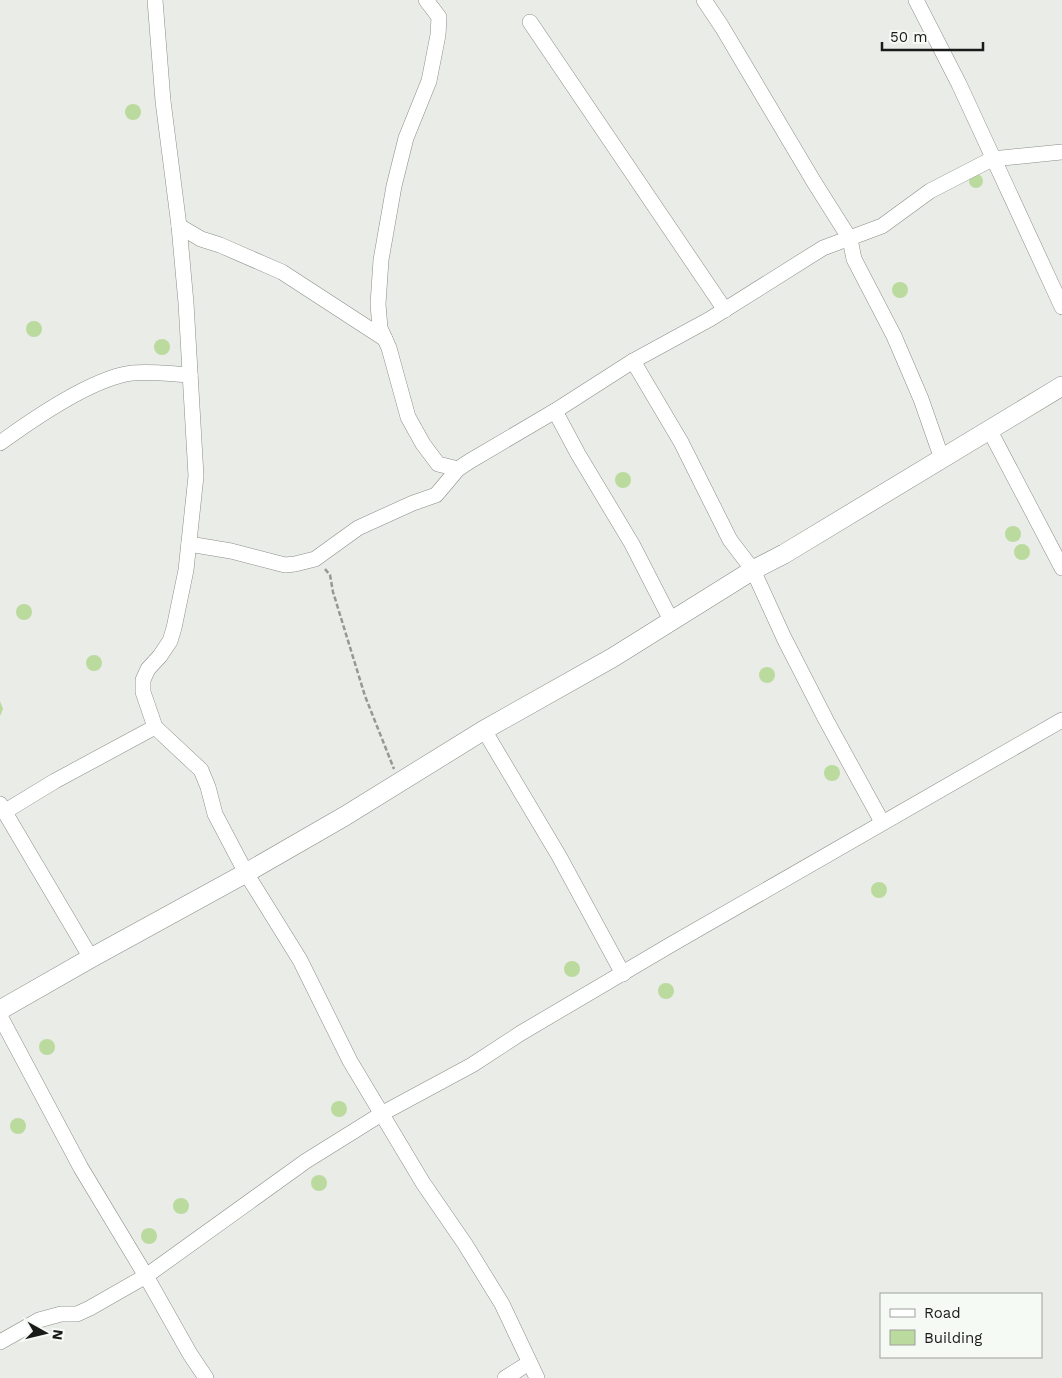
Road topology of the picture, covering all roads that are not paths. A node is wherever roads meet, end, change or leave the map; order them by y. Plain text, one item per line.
1 (155, 0) edge
2 (426, 0) edge
3 (704, 0) edge
4 (916, 0) edge
5 (530, 22) dead end
6 (1062, 152) edge
7 (992, 159) junction
8 (179, 226) junction
9 (850, 239) junction
10 (1062, 307) edge
11 (725, 310) junction
12 (385, 339) junction
13 (633, 362) junction
14 (190, 375) junction
15 (1062, 386) edge
16 (556, 411) junction
17 (990, 431) junction
18 (0, 443) edge
19 (942, 459) junction
20 (458, 469) junction
21 (189, 544) junction
22 (1062, 568) edge
23 (753, 570) junction
24 (672, 622) junction
25 (1062, 720) edge
26 (155, 727) junction
27 (484, 730) junction
28 (2, 808) edge
29 (882, 822) junction
30 (246, 873) junction
31 (91, 958) junction
32 (623, 974) junction
33 (0, 1010) edge
34 (0, 1016) edge
35 (383, 1113) junction
36 (146, 1276) junction
37 (0, 1342) edge
38 (529, 1363) junction
39 (206, 1378) edge
40 (505, 1378) edge
41 (537, 1378) edge

1 - 8 street
2 - 12 street
3 - 9 street
4 - 7 street
5 - 11 street
6 - 7 street
7 - 9 street
7 - 10 street
8 - 12 street
8 - 14 street
9 - 11 street
9 - 19 street
11 - 13 street
12 - 20 street
13 - 16 street
13 - 23 street
14 - 18 street
14 - 21 street
15 - 17 street
16 - 20 street
16 - 24 street
17 - 19 street
17 - 22 street
19 - 23 street
20 - 21 street
21 - 26 street
23 - 24 street
23 - 29 street
24 - 27 street
25 - 29 street
26 - 28 street
26 - 30 street
27 - 30 street
27 - 32 street
28 - 31 street
29 - 32 street
30 - 31 street
30 - 35 street
31 - 33 street
32 - 35 street
34 - 36 street
35 - 36 street
35 - 38 street
36 - 37 street
36 - 39 street
38 - 40 street
38 - 41 street

